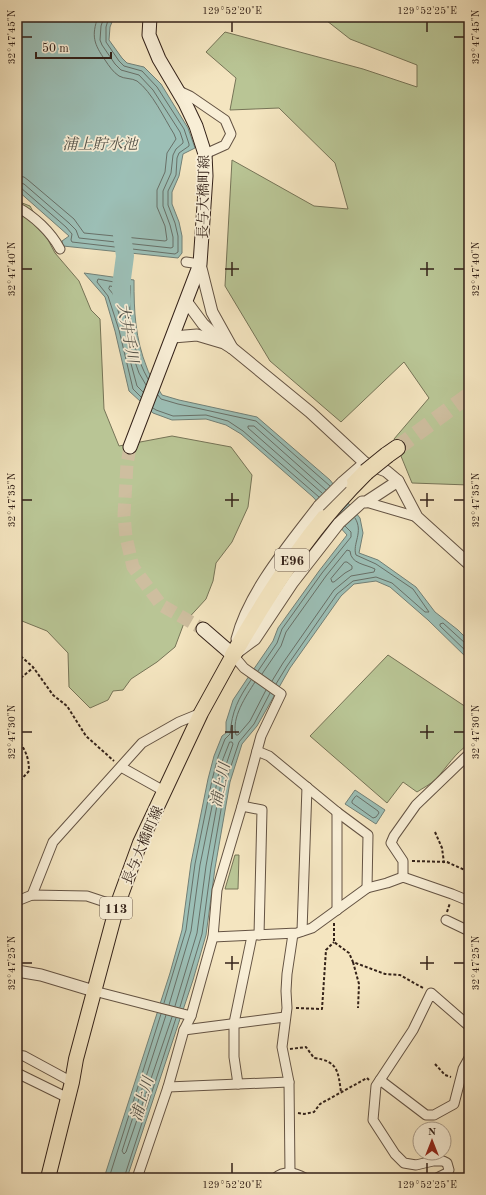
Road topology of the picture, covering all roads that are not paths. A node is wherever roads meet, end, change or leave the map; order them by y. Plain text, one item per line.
1 (150, 17) edge
2 (177, 90) junction
3 (205, 154) junction
4 (17, 207) edge
5 (60, 249) dead end
6 (186, 262) dead end
7 (200, 264) junction
8 (186, 301) junction
9 (173, 337) junction
10 (228, 345) junction
11 (130, 447) tunnel mouth
12 (394, 454) tunnel mouth
13 (368, 470) junction
14 (398, 481) junction
15 (354, 495) junction
16 (330, 514) junction
17 (417, 517) junction
18 (469, 564) edge
19 (203, 629) tunnel mouth
20 (233, 655) junction
21 (202, 713) junction
22 (257, 751) junction
23 (469, 754) edge
24 (121, 767) junction
25 (307, 787) junction
26 (164, 791) junction
27 (242, 806) junction
28 (337, 812) junction
29 (403, 877) junction
30 (367, 888) junction
31 (32, 895) junction
32 (17, 901) edge
33 (469, 901) edge
34 (117, 906) junction
35 (337, 910) junction
36 (446, 920) road end
37 (302, 931) junction
38 (469, 931) edge
39 (293, 934) junction
40 (255, 935) junction
41 (213, 937) junction
42 (17, 971) edge
43 (94, 991) junction
44 (286, 1012) junction
45 (191, 1016) junction
46 (234, 1023) junction
47 (469, 1026) edge
48 (184, 1030) junction
49 (17, 1055) edge
50 (469, 1058) edge
51 (17, 1073) edge
52 (72, 1082) junction
53 (290, 1082) junction
54 (378, 1083) junction
55 (238, 1084) junction
56 (168, 1087) junction
57 (68, 1098) junction
58 (290, 1172) junction
59 (48, 1178) edge
60 (137, 1178) edge
61 (275, 1178) edge
62 (305, 1178) edge
63 (437, 1178) edge

1 - 2 main road, 長与大橋町線
2 - 3 main road, 長与大橋町線
2 - 3 street
3 - 7 main road, 長与大橋町線
4 - 5 street
6 - 7 street
7 - 8 main road, 長与大橋町線
7 - 10 street
8 - 9 main road, 長与大橋町線
8 - 10 street
9 - 10 street
9 - 11 main road, 長与大橋町線
10 - 13 street
12 - 13 highway, E96, bridge
13 - 14 street
13 - 15 highway, E96
14 - 15 street
14 - 17 street
15 - 16 highway, E96
15 - 17 street
16 - 20 highway, E96
16 - 20 street
16 - 20 street
17 - 18 street
19 - 20 main road
20 - 21 main road, 長与大橋町線 / 113
20 - 22 street
21 - 24 street
21 - 26 main road, 長与大橋町線 / 113
22 - 25 street
22 - 27 street
23 - 29 street
24 - 26 street
24 - 31 street
25 - 28 street
25 - 37 street
26 - 34 main road, 長与大橋町線 / 113
27 - 40 street
27 - 41 street
28 - 30 street
28 - 35 street
29 - 30 street
29 - 33 street
30 - 35 street
31 - 32 street
31 - 34 street
34 - 43 main road, 長与大橋町線 / 113
35 - 37 street
36 - 38 street
37 - 39 street
39 - 40 street
39 - 44 street
40 - 41 street
40 - 46 street
41 - 45 street
42 - 43 street
43 - 45 street
43 - 52 main road, 長与大橋町線 / 113
44 - 46 street
44 - 53 street
45 - 48 street
46 - 48 street
46 - 55 street
47 - 54 street
48 - 56 street
49 - 52 street
50 - 54 street
51 - 57 street
52 - 57 main road, 長与大橋町線 / 113
53 - 55 street
53 - 58 street
54 - 63 street
55 - 56 street
56 - 60 street
57 - 59 main road, 長与大橋町線 / 113
58 - 61 street
58 - 62 street

